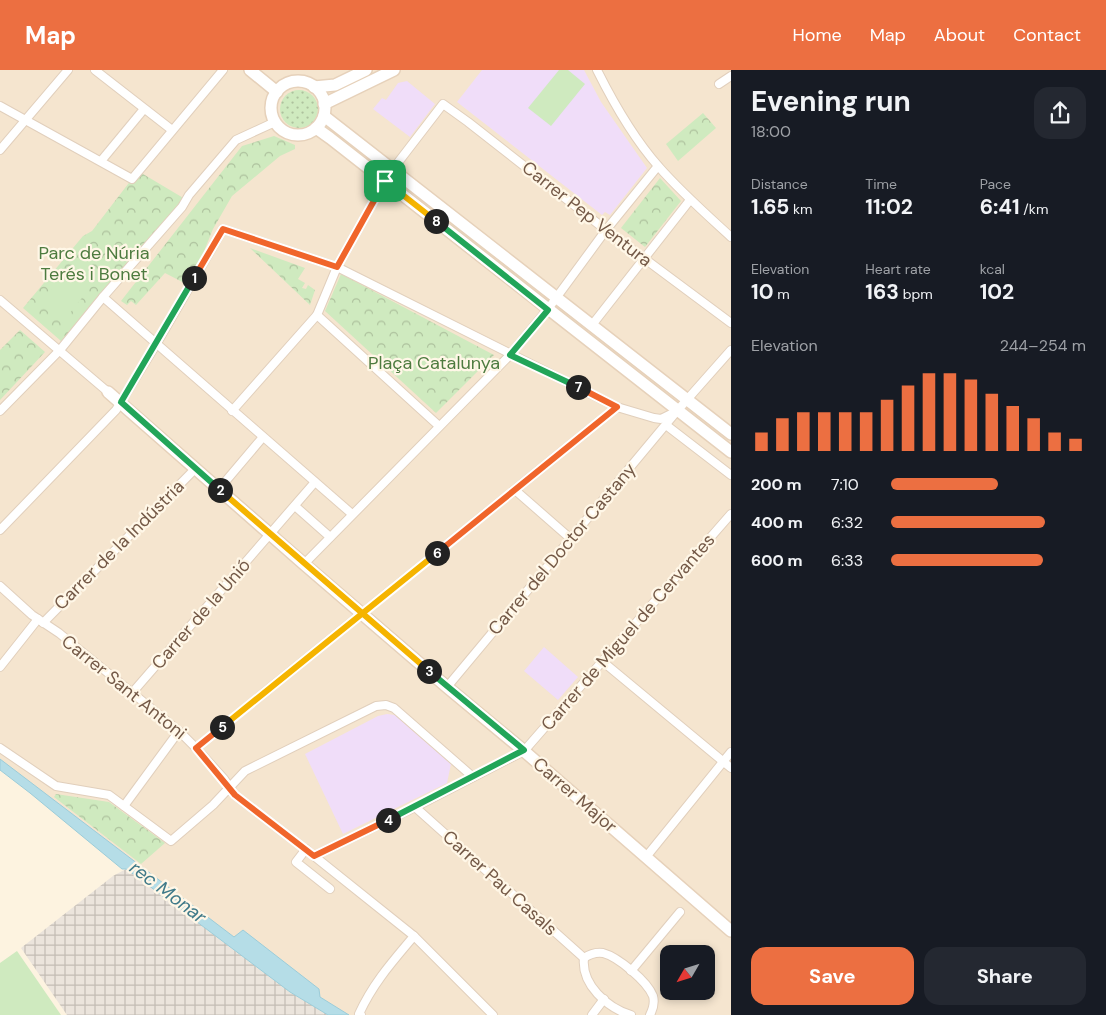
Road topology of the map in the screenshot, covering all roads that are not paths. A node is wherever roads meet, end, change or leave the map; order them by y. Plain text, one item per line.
1 (68, 70) edge
2 (95, 70) edge
3 (223, 70) edge
4 (250, 70) edge
5 (366, 70) edge
6 (394, 70) edge
7 (597, 70) edge
8 (731, 76) edge
9 (719, 84) dead end
10 (314, 86) junction
11 (277, 92) junction
12 (324, 104) junction
13 (0, 106) edge
14 (144, 109) junction
15 (324, 116) junction
16 (25, 121) junction
17 (275, 122) junction
18 (316, 128) junction
19 (172, 130) junction
20 (0, 150) edge
21 (101, 162) junction
22 (658, 166) junction
23 (393, 169) junction
24 (385, 181) junction
25 (690, 200) junction
26 (606, 230) junction
27 (731, 236) edge
28 (645, 259) junction
29 (337, 267) junction
30 (103, 297) junction
31 (557, 298) junction
32 (0, 301) edge
33 (548, 310) junction
34 (317, 315) junction
35 (731, 324) edge
36 (592, 325) junction
37 (157, 343) junction
38 (60, 350) junction
39 (731, 350) edge
40 (510, 355) junction
41 (108, 392) joint
42 (688, 400) junction
43 (122, 402) junction
44 (617, 407) junction
45 (0, 410) edge
46 (232, 411) junction
47 (677, 411) junction
48 (666, 425) junction
49 (439, 426) junction
50 (731, 434) edge
51 (263, 437) junction
52 (731, 452) edge
53 (196, 468) junction
54 (731, 475) edge
55 (315, 482) junction
56 (219, 489) junction
57 (514, 490) junction
58 (295, 506) junction
59 (352, 514) junction
60 (731, 514) edge
61 (0, 530) edge
62 (271, 534) junction
63 (330, 537) junction
64 (570, 539) junction
65 (304, 564) junction
66 (0, 586) edge
67 (362, 614) junction
68 (40, 621) junction
69 (602, 661) junction
70 (0, 668) edge
71 (447, 687) junction
72 (132, 693) junction
73 (179, 731) junction
74 (0, 748) edge
75 (196, 748) junction
76 (524, 750) junction
77 (731, 752) edge
78 (723, 762) junction
79 (731, 768) edge
80 (473, 777) junction
81 (229, 787) junction
82 (124, 806) junction
83 (415, 808) junction
84 (310, 853) junction
85 (646, 857) junction
86 (330, 890) dead end
87 (680, 912) dead end
88 (731, 930) edge
89 (414, 936) junction
90 (584, 958) junction
91 (631, 971) junction
92 (604, 999) junction
93 (361, 1015) edge
94 (493, 1015) edge
95 (592, 1015) edge
96 (631, 1015) edge
97 (650, 1015) edge

1 - 16 street
2 - 14 street
3 - 19 street
4 - 11 main road
5 - 10 main road
6 - 12 main road
7 - 22 street
8 - 9 street
10 - 11 main road
10 - 12 main road
11 - 17 main road
12 - 15 main road
13 - 16 street
14 - 19 street
14 - 21 street
15 - 18 main road
15 - 23 main road
16 - 20 street
16 - 21 street
17 - 18 main road
17 - 30 street
18 - 24 main road
19 - 21 street
22 - 25 street
22 - 26 street
23 - 26 street, Carrer Pep Ventura
23 - 31 main road
24 - 29 street
24 - 33 main road
25 - 27 street
25 - 28 street
26 - 28 street, Carrer Pep Ventura
26 - 31 street
28 - 35 street, Carrer Pep Ventura
28 - 36 street
29 - 34 street
29 - 37 street
29 - 40 street
30 - 37 street
30 - 38 street
31 - 33 street
31 - 36 main road
32 - 38 street
33 - 40 street
33 - 47 main road
34 - 46 street
34 - 49 street
36 - 42 main road
37 - 43 street
37 - 46 street
38 - 41 street
38 - 45 street
39 - 42 street, Carrer del Doctor Castany
40 - 44 street
40 - 49 street
41 - 43 main road, Carrer Major
42 - 47 street, Carrer del Doctor Castany
42 - 50 main road
43 - 53 main road, Carrer Major
43 - 61 street
44 - 47 street
44 - 57 street
46 - 51 street
47 - 48 street, Carrer del Doctor Castany
47 - 52 main road
48 - 54 street
48 - 64 street, Carrer del Doctor Castany
49 - 59 street
51 - 55 street
51 - 56 street
53 - 56 main road, Carrer Major
53 - 68 street, Carrer de la Indústria
55 - 58 street, Carrer de la Unió
55 - 59 street
56 - 62 main road, Carrer Major
57 - 64 street
57 - 67 street
58 - 62 street, Carrer de la Unió
58 - 63 street
59 - 63 street
60 - 69 street, Carrer de Miguel de Cervantes
62 - 65 main road, Carrer Major
62 - 72 street, Carrer de la Unió
63 - 65 street
64 - 71 street, Carrer del Doctor Castany
65 - 67 main road, Carrer Major
66 - 68 street, Carrer Sant Antoni
67 - 71 main road, Carrer Major
67 - 75 street
68 - 70 street, Carrer de la Indústria
68 - 72 street, Carrer Sant Antoni
69 - 76 street, Carrer de Miguel de Cervantes
69 - 78 street
71 - 76 main road, Carrer Major
72 - 73 street, Carrer Sant Antoni
73 - 75 street, Carrer Sant Antoni
73 - 82 street
74 - 82 street
75 - 81 street, Carrer Sant Antoni
76 - 80 street
76 - 85 main road, Carrer Major
77 - 78 street
78 - 79 street
78 - 85 street
80 - 81 street
80 - 83 street
81 - 82 street
81 - 84 street, Carrer Sant Antoni
83 - 84 street
83 - 90 street, Carrer Pau Casals
84 - 86 street
84 - 89 street, Carrer Sant Antoni
85 - 88 main road, Carrer Major
87 - 91 street
89 - 93 street
89 - 94 street, Carrer Sant Antoni
90 - 91 street
90 - 92 street
91 - 97 street
92 - 95 street
92 - 96 street

